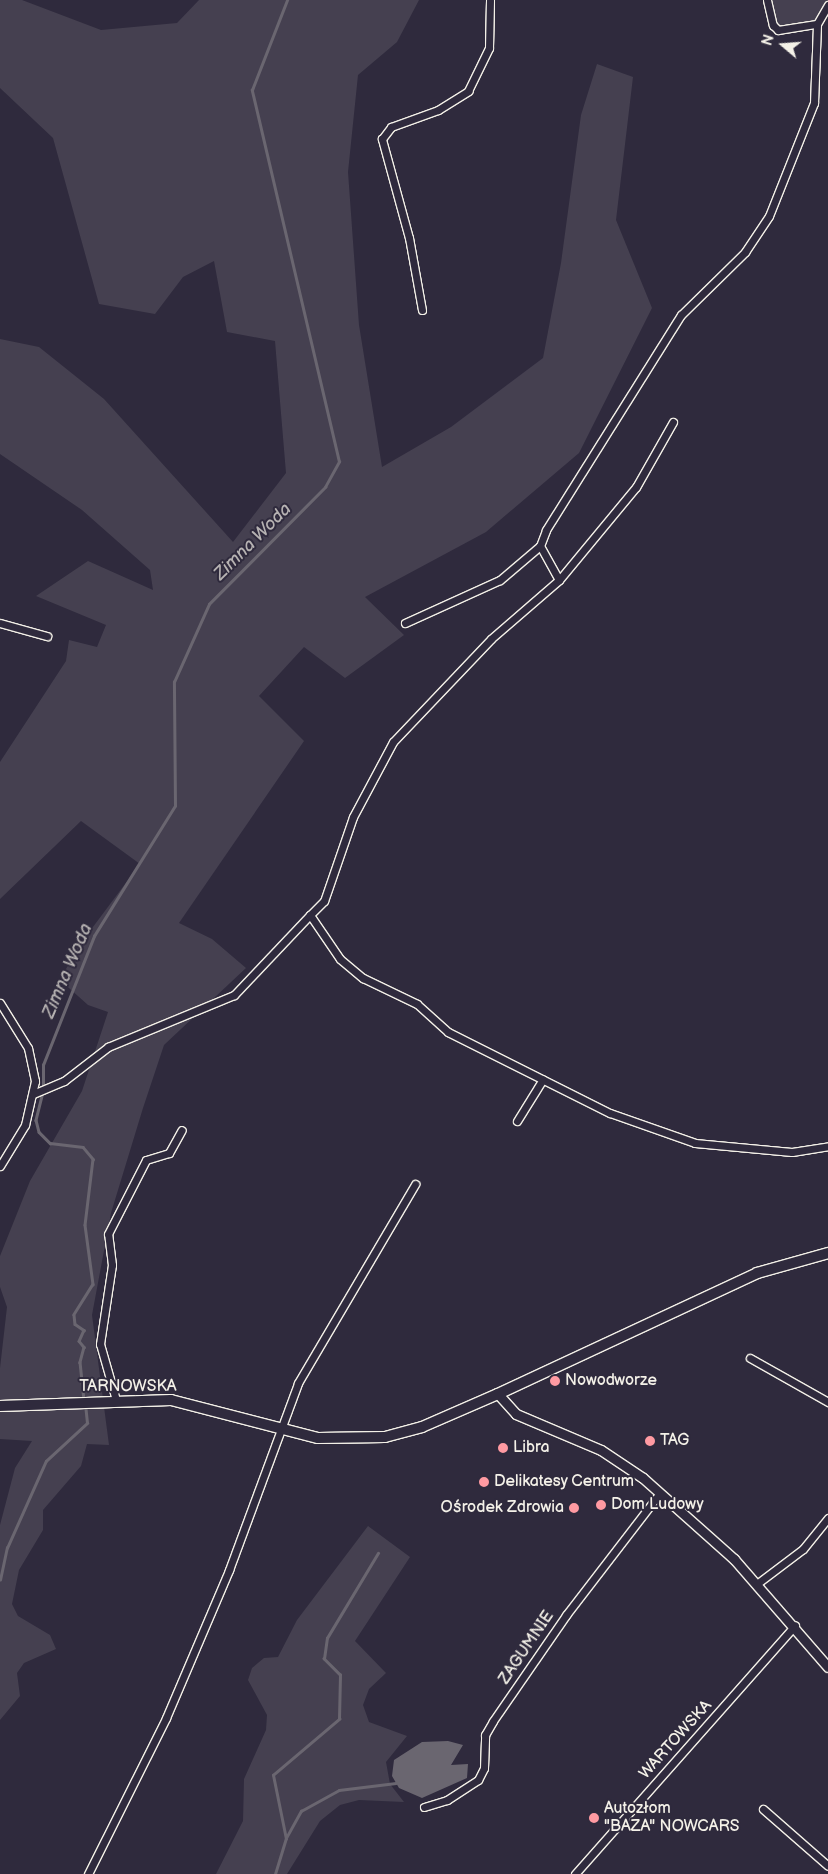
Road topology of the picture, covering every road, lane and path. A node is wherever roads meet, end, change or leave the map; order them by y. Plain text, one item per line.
1 (490, 0) edge
2 (767, 0) edge
3 (828, 5) edge
4 (817, 24) junction
5 (422, 310) dead end
6 (673, 422) dead end
7 (540, 546) junction
8 (559, 580) junction
9 (0, 623) edge
10 (405, 623) dead end
11 (47, 636) dead end
12 (310, 915) junction
13 (0, 1003) edge
14 (543, 1079) junction
15 (33, 1094) junction
16 (517, 1121) dead end
17 (182, 1130) dead end
18 (828, 1146) edge
19 (0, 1166) edge
20 (415, 1184) dead end
21 (828, 1253) edge
22 (750, 1358) dead end
23 (498, 1394) junction
24 (116, 1400) junction
25 (828, 1402) edge
26 (0, 1406) edge
27 (279, 1429) junction
28 (660, 1493) junction
29 (828, 1518) edge
30 (758, 1583) junction
31 (795, 1624) junction
32 (828, 1667) edge
33 (424, 1807) dead end
34 (763, 1809) dead end
35 (828, 1866) edge
36 (88, 1874) edge
37 (575, 1874) edge

1 - 5 street
2 - 4 street
3 - 4 street
4 - 7 street
6 - 8 street
7 - 8 street
7 - 10 street
8 - 12 street
9 - 11 street
12 - 14 street
12 - 15 street
13 - 15 street
14 - 16 street
14 - 18 street
15 - 19 street
17 - 24 street
20 - 27 street
21 - 23 main road, TARNOWSKA
22 - 25 street
23 - 27 main road, TARNOWSKA
23 - 28 street
24 - 26 main road, TARNOWSKA
24 - 27 main road, TARNOWSKA
27 - 36 street
28 - 30 street
28 - 33 street, ZAGUMNIE
29 - 30 street
30 - 31 street
31 - 32 street
31 - 37 street, WARTOWSKA
34 - 35 street

